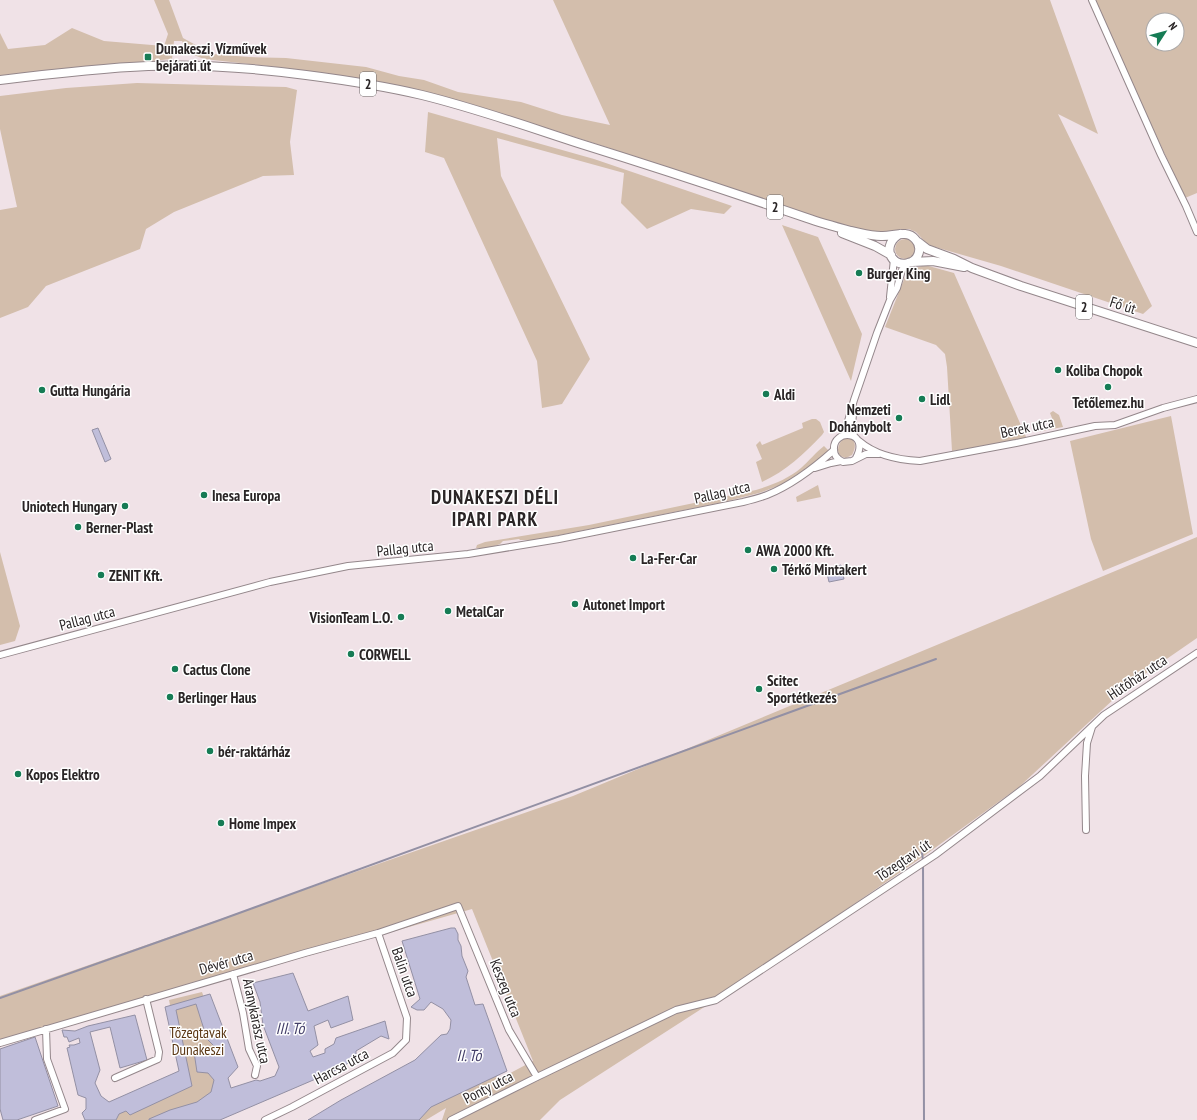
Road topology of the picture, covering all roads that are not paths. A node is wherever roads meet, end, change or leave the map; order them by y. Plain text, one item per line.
1 (1092, 0) edge
2 (0, 80) edge
3 (829, 226) junction
4 (1197, 232) edge
5 (900, 234) junction
6 (918, 242) junction
7 (892, 257) junction
8 (910, 262) junction
9 (972, 268) junction
10 (890, 300) junction
11 (1197, 343) edge
12 (1197, 399) edge
13 (854, 400) junction
14 (844, 435) junction
15 (854, 436) junction
16 (859, 441) junction
17 (834, 450) junction
18 (884, 454) junction
19 (856, 458) junction
20 (841, 461) junction
21 (811, 470) junction
22 (1197, 653) edge
23 (0, 655) edge
24 (1092, 726) junction
25 (1086, 830) dead end
26 (458, 906) joint
27 (378, 933) junction
28 (233, 974) junction
29 (146, 1000) junction
30 (407, 1018) joint
31 (46, 1029) junction
32 (0, 1043) edge
33 (255, 1075) dead end
34 (536, 1077) junction
35 (116, 1078) dead end
36 (35, 1120) edge
37 (265, 1120) edge
38 (451, 1120) edge

1 - 4 street
2 - 3 main road, 2
3 - 5 main road, 2
3 - 7 main road, 2
5 - 6 main road, 2
5 - 7 main road
6 - 8 main road
6 - 9 main road, Fő út / 2
7 - 8 main road, 2
7 - 10 street
8 - 9 main road, Fő út / 2
8 - 10 street
9 - 11 main road, Fő út / 2
10 - 13 street
12 - 18 street, Berek utca
13 - 14 street
13 - 15 street
14 - 15 street
14 - 17 street
15 - 16 street
16 - 18 street, Berek utca
16 - 19 street
17 - 20 street
17 - 21 street, Pallag utca
18 - 19 street, Berek utca
19 - 20 street
20 - 21 street, Pallag utca
21 - 23 street, Pallag utca
22 - 24 street, Hűtőház utca
24 - 25 street
24 - 34 street, Tőzegtavi út
26 - 27 street, Dévér utca
26 - 34 street, Keszeg utca
27 - 28 street, Dévér utca
27 - 30 street, Balin utca
28 - 29 street, Dévér utca
28 - 33 street, Aranykárász utca
29 - 31 street, Dévér utca
29 - 35 street
30 - 37 street, Harcsa utca
31 - 32 street, Dévér utca
31 - 36 street
34 - 38 street, Ponty utca

